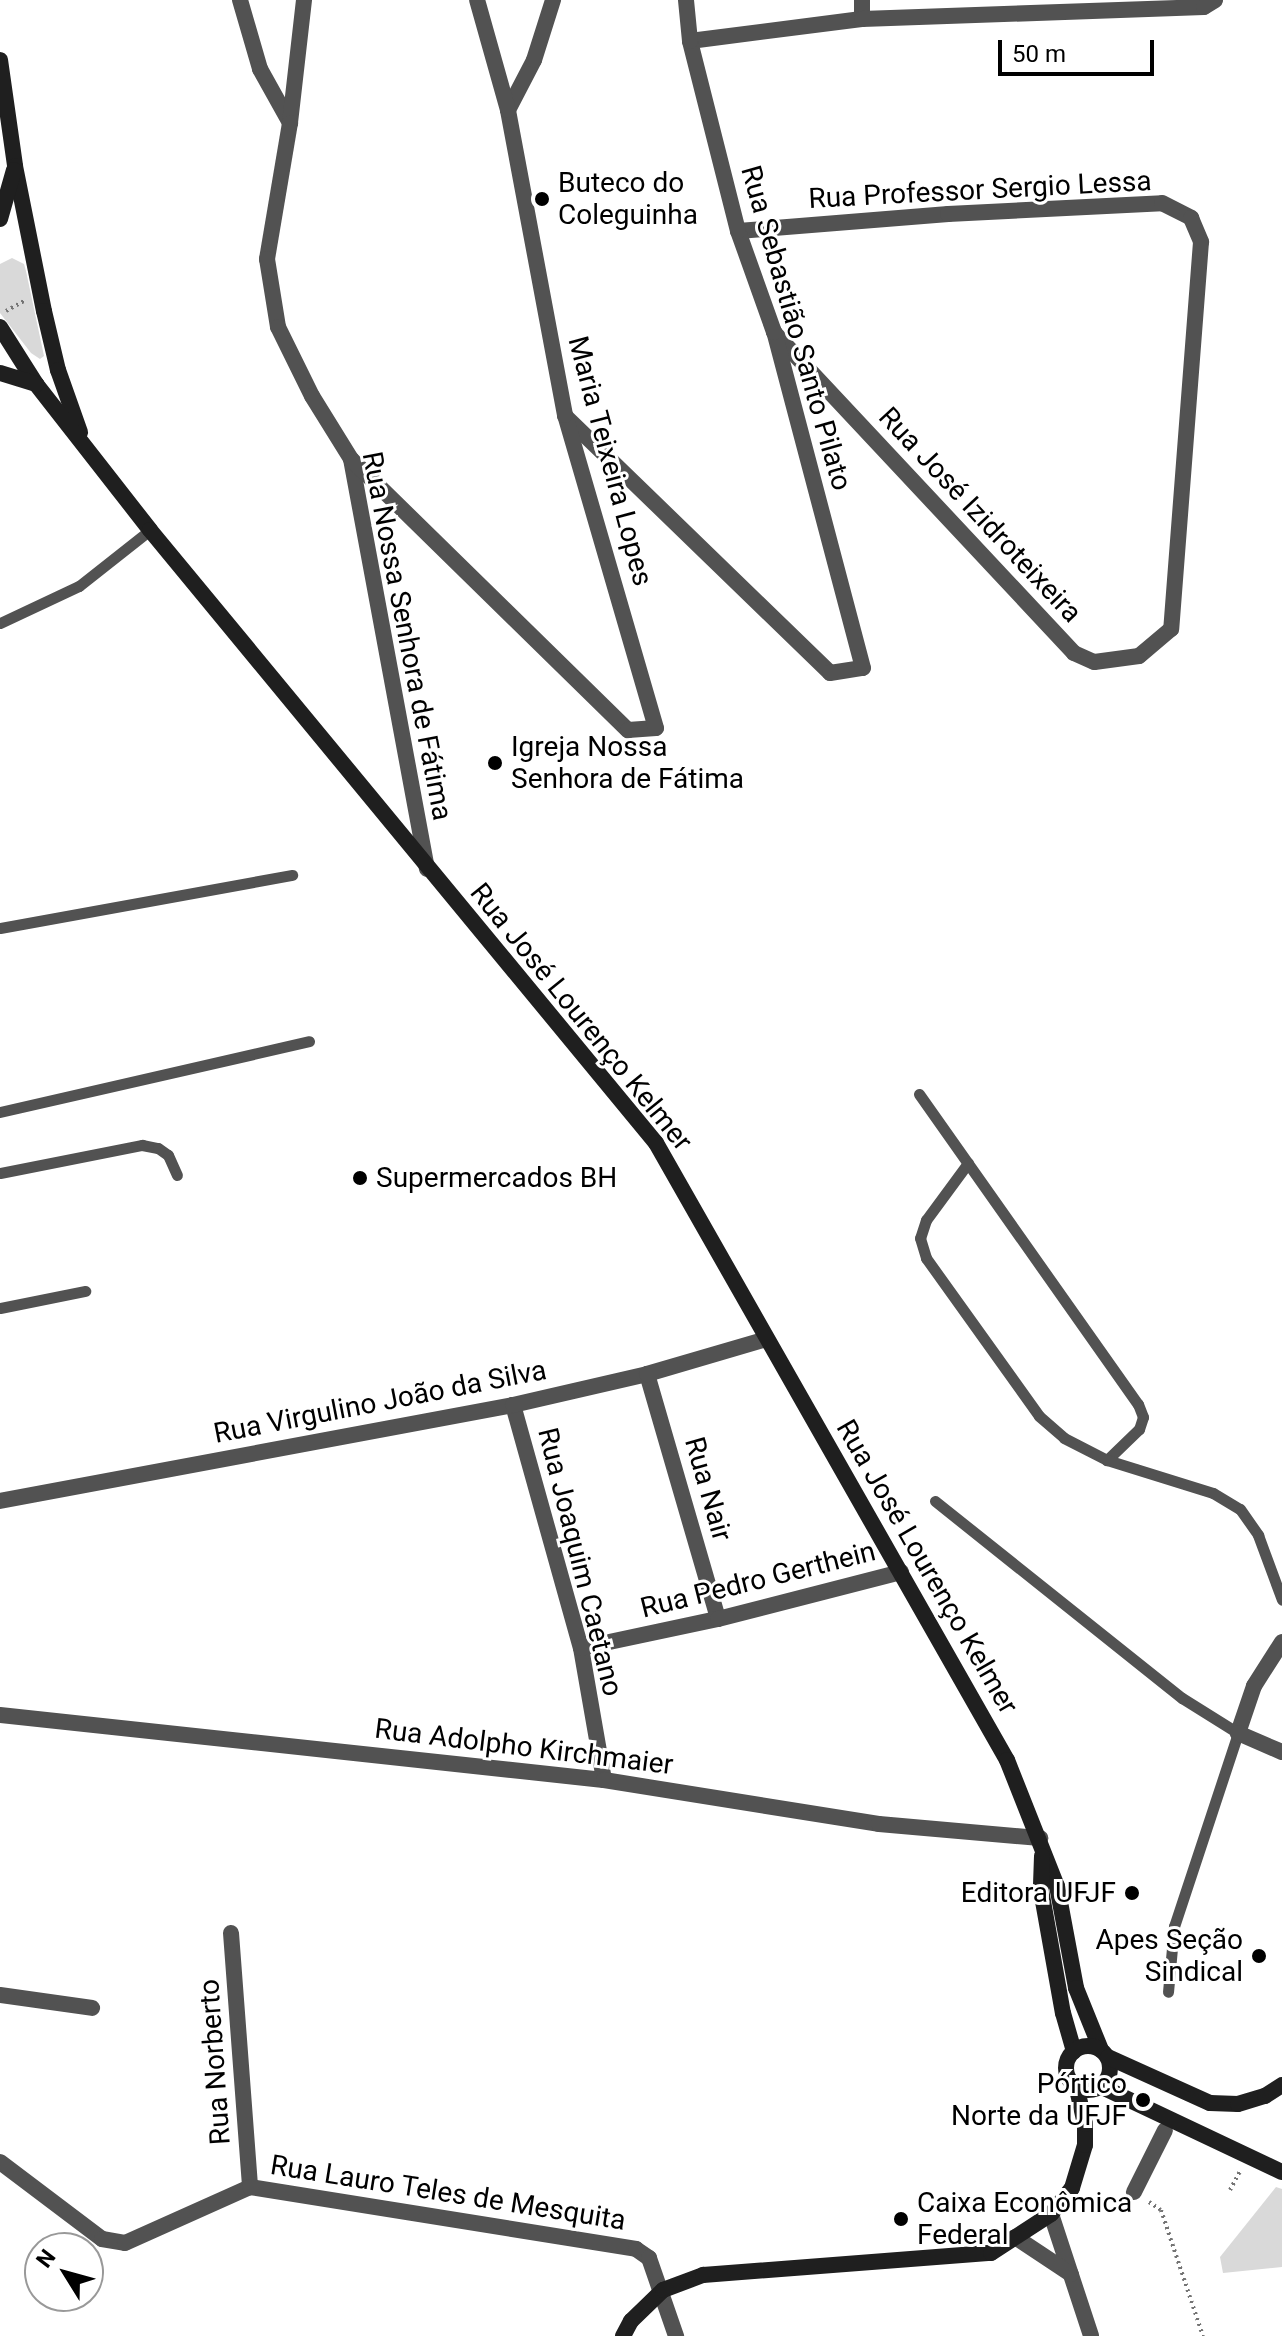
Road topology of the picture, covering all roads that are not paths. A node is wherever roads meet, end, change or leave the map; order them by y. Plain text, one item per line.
1 (240, 0) edge
2 (304, 0) edge
3 (477, 0) edge
4 (553, 0) edge
5 (686, 0) edge
6 (862, 0) edge
7 (1215, 0) edge
8 (1056, 5) edge
9 (862, 19) junction
10 (690, 41) junction
11 (0, 60) edge
12 (0, 98) edge
13 (508, 110) junction
14 (8, 116) junction
15 (290, 123) junction
16 (15, 166) junction
17 (0, 219) edge
18 (738, 231) junction
19 (0, 327) edge
20 (774, 332) junction
21 (0, 373) edge
22 (36, 384) junction
23 (565, 415) junction
24 (85, 445) junction
25 (351, 459) junction
26 (150, 530) junction
27 (0, 623) edge
28 (1171, 629) joint
29 (428, 869) junction
30 (292, 875) dead end
31 (0, 928) edge
32 (309, 1041) dead end
33 (919, 1094) dead end
34 (0, 1112) edge
35 (968, 1163) junction
36 (0, 1173) edge
37 (177, 1175) dead end
38 (85, 1291) dead end
39 (0, 1308) edge
40 (767, 1339) junction
41 (647, 1374) junction
42 (513, 1405) junction
43 (1107, 1460) junction
44 (0, 1501) edge
45 (935, 1501) dead end
46 (901, 1572) junction
47 (1282, 1600) edge
48 (718, 1619) junction
49 (1282, 1642) edge
50 (581, 1648) junction
51 (0, 1715) edge
52 (1238, 1733) junction
53 (1282, 1752) edge
54 (604, 1780) junction
55 (1042, 1842) junction
56 (231, 1933) dead end
57 (1168, 1992) dead end
58 (0, 1995) edge
59 (92, 2008) dead end
60 (1074, 2051) junction
61 (1104, 2054) junction
62 (1282, 2085) edge
63 (1089, 2087) junction
64 (1165, 2130) dead end
65 (0, 2162) edge
66 (1282, 2172) edge
67 (250, 2187) junction
68 (1134, 2192) road end
69 (1051, 2214) junction
70 (1015, 2237) junction
71 (1071, 2274) junction
72 (663, 2290) junction
73 (623, 2336) edge
74 (676, 2336) edge
75 (1091, 2336) edge

1 - 15 street
2 - 15 street, Rua Nossa Senhora de Fátima
3 - 13 street, Maria Teixeira Lopes
4 - 13 street
5 - 10 street, Rua Sebastião Santo Pilato
6 - 9 street
7 - 8 street
8 - 9 street
9 - 10 street
10 - 18 street, Rua Sebastião Santo Pilato
11 - 14 main road, Rua José Lourenço Kelmer
12 - 14 main road
13 - 23 street, Maria Teixeira Lopes
14 - 16 main road, Rua José Lourenço Kelmer
15 - 25 street, Rua Nossa Senhora de Fátima
16 - 17 main road
16 - 24 main road, Rua José Lourenço Kelmer
18 - 20 street, Rua Sebastião Santo Pilato
18 - 28 street, Rua Professor Sergio Lessa
19 - 22 main road, Rua José Lourenço Kelmer
20 - 23 street, Rua Sebastião Santo Pilato
20 - 28 street, Rua José Izidroteixeira
21 - 22 main road
22 - 24 main road, Rua José Lourenço Kelmer
23 - 25 street, Maria Teixeira Lopes
24 - 26 main road, Rua José Lourenço Kelmer
25 - 29 street, Rua Nossa Senhora de Fátima
26 - 27 lane
26 - 29 main road, Rua José Lourenço Kelmer
29 - 40 main road, Rua José Lourenço Kelmer
30 - 31 lane
32 - 34 lane
33 - 35 lane
35 - 43 lane
35 - 43 lane
36 - 37 lane
38 - 39 lane
40 - 41 street, Rua Virgulino João da Silva
40 - 46 main road, Rua José Lourenço Kelmer
41 - 42 street, Rua Virgulino João da Silva
41 - 48 street, Rua Nair
42 - 44 street, Rua Virgulino João da Silva
42 - 50 street, Rua Joaquim Caetano
43 - 47 lane
45 - 52 lane
46 - 48 street, Rua Pedro Gerthein
46 - 55 main road, Rua José Lourenço Kelmer
48 - 50 street, Rua Pedro Gerthein
49 - 52 street
50 - 54 street, Rua Joaquim Caetano
51 - 54 street, Rua Adolpho Kirchmaier
52 - 53 street
52 - 57 lane
54 - 55 street, Rua Adolpho Kirchmaier
55 - 60 main road, Rua José Lourenço Kelmer
55 - 61 main road, Rua José Lourenço Kelmer
56 - 67 street, Rua Norberto
58 - 59 street
60 - 61 main road
60 - 63 main road, Rua José Lourenço Kelmer
61 - 62 main road
61 - 63 main road
63 - 66 main road
63 - 69 main road
64 - 68 street
65 - 67 street, Rua Lauro Teles de Mesquita
67 - 72 street, Rua Lauro Teles de Mesquita
69 - 70 main road
69 - 71 street
70 - 71 street
70 - 72 main road
71 - 75 street
72 - 73 main road
72 - 74 street, Rua Lauro Teles de Mesquita

